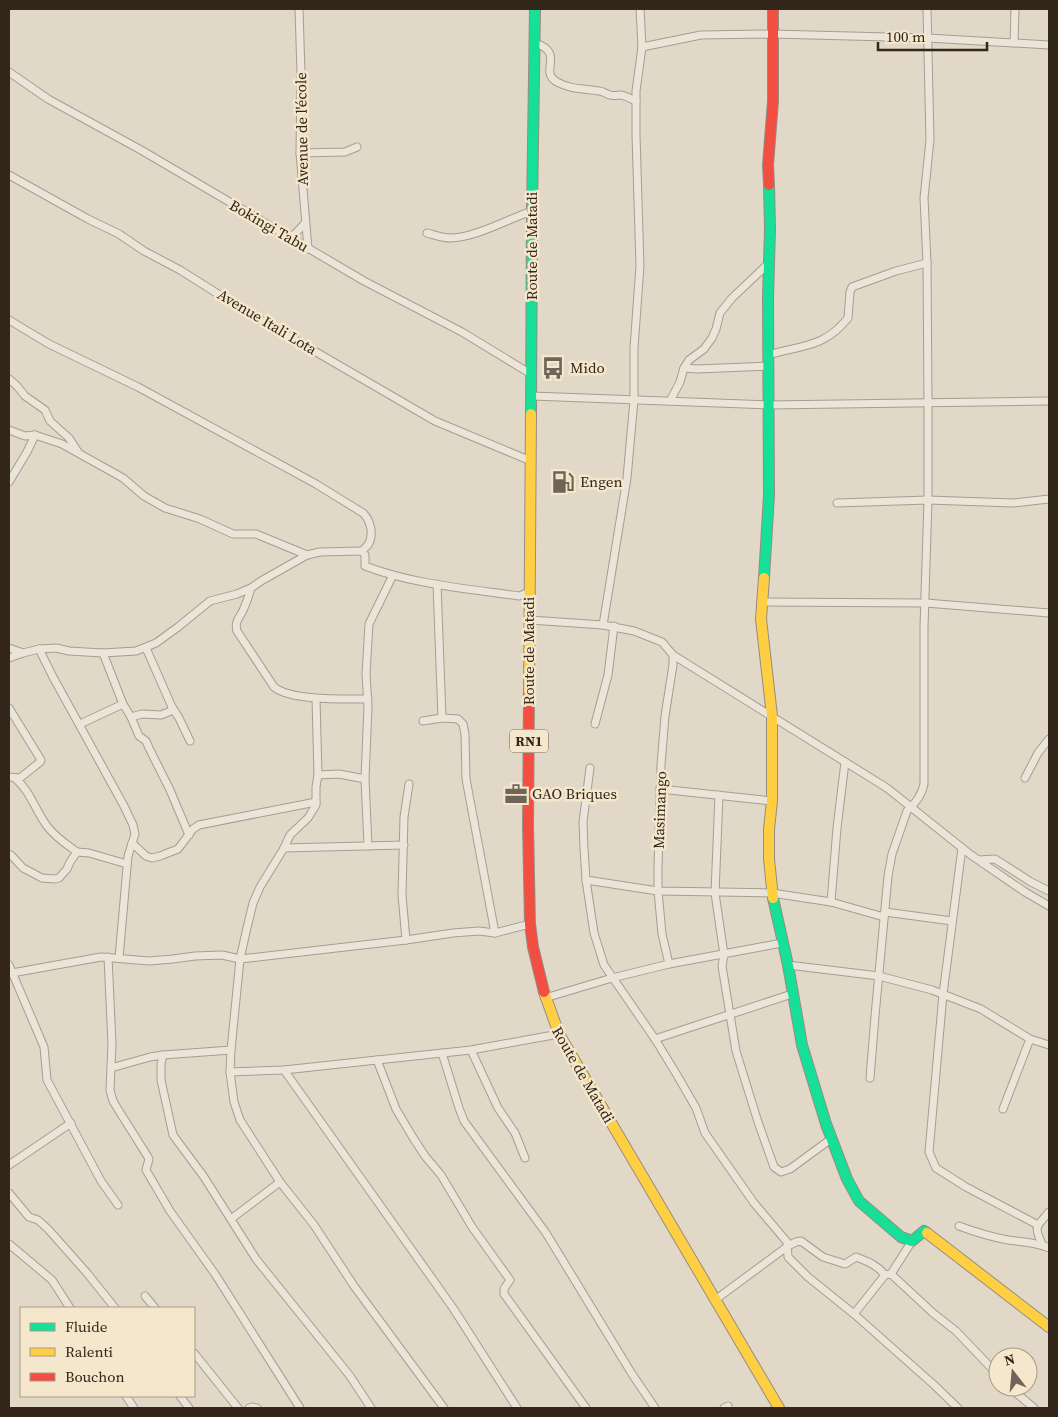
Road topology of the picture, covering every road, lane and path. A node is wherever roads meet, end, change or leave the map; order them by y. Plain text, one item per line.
1 (299, 9) edge
2 (535, 9) edge
3 (640, 9) edge
4 (773, 9) edge
5 (927, 9) edge
6 (1015, 9) edge
7 (772, 34) junction
8 (928, 38) junction
9 (1014, 43) junction
10 (535, 44) junction
11 (1049, 45) edge
12 (642, 47) junction
13 (9, 72) edge
14 (636, 101) junction
15 (357, 147) dead end
16 (300, 153) junction
17 (9, 175) edge
18 (532, 211) junction
19 (305, 223) junction
20 (427, 233) dead end
21 (288, 237) junction
22 (308, 249) junction
23 (769, 263) junction
24 (926, 264) junction
25 (9, 320) edge
26 (768, 355) junction
27 (768, 366) junction
28 (684, 368) junction
29 (531, 374) junction
30 (9, 379) edge
31 (532, 396) junction
32 (634, 400) junction
33 (670, 401) junction
34 (1049, 401) edge
35 (928, 403) junction
36 (769, 405) junction
37 (9, 430) edge
38 (36, 435) junction
39 (79, 452) junction
40 (531, 461) junction
41 (9, 482) edge
42 (1049, 499) edge
43 (928, 500) junction
44 (837, 503) dead end
45 (362, 551) junction
46 (307, 555) junction
47 (392, 575) junction
48 (437, 584) junction
49 (251, 588) junction
50 (530, 592) junction
51 (761, 602) junction
52 (926, 603) junction
53 (1049, 613) edge
54 (530, 620) junction
55 (603, 625) junction
56 (614, 626) junction
57 (9, 648) edge
58 (146, 648) junction
59 (40, 649) junction
60 (23, 653) junction
61 (103, 653) junction
62 (673, 655) junction
63 (9, 658) edge
64 (316, 699) junction
65 (368, 699) junction
66 (123, 704) junction
67 (172, 707) junction
68 (9, 708) edge
69 (131, 716) junction
70 (772, 716) junction
71 (442, 718) junction
72 (423, 721) dead end
73 (80, 724) junction
74 (595, 724) dead end
75 (1049, 739) edge
76 (190, 741) dead end
77 (845, 762) junction
78 (590, 768) dead end
79 (318, 775) junction
80 (12, 777) edge
81 (1025, 778) dead end
82 (365, 779) junction
83 (409, 784) dead end
84 (660, 789) junction
85 (718, 794) junction
86 (772, 801) junction
87 (316, 802) junction
88 (911, 808) junction
89 (189, 835) junction
90 (132, 843) junction
91 (404, 845) junction
92 (368, 846) junction
93 (284, 848) junction
94 (962, 848) junction
95 (76, 852) junction
96 (9, 856) edge
97 (978, 860) junction
98 (127, 864) junction
99 (586, 880) junction
100 (658, 891) junction
101 (1049, 891) edge
102 (715, 893) junction
103 (772, 893) junction
104 (831, 902) junction
105 (1049, 906) edge
106 (884, 914) junction
107 (952, 921) junction
108 (530, 924) junction
109 (495, 933) junction
110 (406, 940) junction
111 (782, 942) junction
112 (724, 955) junction
113 (108, 957) junction
114 (119, 958) junction
115 (240, 959) junction
116 (669, 964) junction
117 (9, 965) edge
118 (788, 966) junction
119 (12, 973) junction
120 (879, 976) junction
121 (612, 978) junction
122 (792, 994) junction
123 (942, 994) junction
124 (545, 998) junction
125 (730, 1014) junction
126 (559, 1034) junction
127 (655, 1039) junction
128 (1030, 1039) junction
129 (1049, 1045) edge
130 (231, 1050) junction
131 (471, 1050) junction
132 (442, 1053) junction
133 (163, 1054) junction
134 (377, 1060) junction
135 (111, 1068) junction
136 (284, 1070) junction
137 (230, 1072) junction
138 (870, 1078) dead end
139 (1003, 1108) dead end
140 (71, 1123) junction
141 (831, 1139) junction
142 (525, 1158) dead end
143 (9, 1165) edge
144 (280, 1182) junction
145 (9, 1193) edge
146 (118, 1206) dead end
147 (1049, 1212) edge
148 (231, 1219) junction
149 (1038, 1225) junction
150 (959, 1226) dead end
151 (912, 1241) junction
152 (9, 1244) edge
153 (1042, 1244) junction
154 (788, 1246) junction
155 (1049, 1248) edge
156 (888, 1274) junction
157 (145, 1296) dead end
158 (715, 1300) junction
159 (69, 1307) edge
160 (115, 1307) edge
161 (154, 1307) edge
162 (854, 1314) junction
163 (1049, 1328) edge
164 (195, 1354) edge
165 (988, 1365) edge
166 (127, 1397) edge
167 (181, 1397) edge
168 (1021, 1397) edge
169 (134, 1408) edge
170 (189, 1408) edge
171 (238, 1408) edge
172 (250, 1408) edge
173 (257, 1408) edge
174 (300, 1408) edge
175 (370, 1408) edge
176 (444, 1408) edge
177 (517, 1408) edge
178 (586, 1408) edge
179 (655, 1408) edge
180 (779, 1408) edge
181 (958, 1408) edge
182 (1034, 1408) edge

1 - 16 street, Avenue de l'école
2 - 10 main road, Route de Matadi / RN1
3 - 12 street
4 - 7 main road
5 - 8 street
6 - 9 street
7 - 8 street
7 - 12 street
7 - 23 main road
8 - 9 street
8 - 24 street
9 - 11 street
10 - 14 street
10 - 18 main road, Route de Matadi / RN1
12 - 14 street
13 - 21 street, Bokingi Tabu
14 - 32 street
15 - 16 street
16 - 19 street, Avenue de l'école
17 - 40 street, Avenue Itali Lota
18 - 20 street
18 - 29 main road, Route de Matadi / RN1
19 - 21 street
19 - 22 street, Avenue de l'école
21 - 22 street, Bokingi Tabu
22 - 29 street, Bokingi Tabu
23 - 26 main road
23 - 28 street
24 - 26 street
24 - 35 street
25 - 45 street
26 - 27 main road
27 - 28 street
27 - 36 main road
28 - 33 street
29 - 31 main road, Route de Matadi / RN1
30 - 39 street
31 - 32 street
31 - 40 main road, Route de Matadi / RN1
32 - 33 street
32 - 55 street
33 - 36 street
34 - 35 street
35 - 36 street
35 - 43 street
36 - 51 main road
37 - 38 street
38 - 39 street
38 - 41 street
39 - 46 street
40 - 50 main road, Route de Matadi / RN1
42 - 43 street
43 - 44 street
43 - 52 street
45 - 46 street
45 - 47 street
46 - 49 street
47 - 48 street
47 - 65 street
48 - 50 street
48 - 71 street
49 - 58 street
49 - 64 street
50 - 54 main road, Route de Matadi / RN1
51 - 52 street
51 - 70 main road
52 - 53 street
52 - 88 street
54 - 55 street
54 - 108 main road, Route de Matadi / RN1
55 - 56 street
56 - 62 street
56 - 74 street
57 - 60 street
58 - 61 street
58 - 67 street
59 - 60 street
59 - 61 street
59 - 73 street
60 - 63 street
61 - 66 street
62 - 70 street
62 - 84 street, Masimango
64 - 65 street
64 - 79 street
65 - 82 street
66 - 69 street
66 - 73 street
67 - 69 street
67 - 76 street
68 - 80 street
69 - 89 street
70 - 77 street
70 - 86 main road
71 - 72 street
71 - 109 street
73 - 90 street
75 - 81 street
77 - 88 street
77 - 104 street
78 - 99 street
79 - 82 street
79 - 87 street
80 - 95 street
82 - 92 street
83 - 91 street
84 - 85 street
84 - 100 street, Masimango
85 - 86 street
85 - 102 street
86 - 103 main road
87 - 89 street
87 - 93 street
88 - 94 street
88 - 106 street
89 - 90 street
90 - 98 street
91 - 92 street
91 - 110 street
92 - 93 street
93 - 115 street
94 - 97 street
94 - 107 street
95 - 96 street
95 - 98 street
97 - 101 street
97 - 105 street
98 - 114 street
99 - 100 street
99 - 121 street
100 - 102 street
100 - 116 street, Masimango
102 - 103 street
102 - 112 street
103 - 104 street
103 - 111 main road
104 - 106 street
106 - 107 street
106 - 120 street
107 - 123 street
108 - 109 street
108 - 124 main road, Route de Matadi / RN1
109 - 110 street
110 - 115 street
111 - 112 street
111 - 118 main road
112 - 116 street
112 - 125 street
113 - 114 street
113 - 119 street
113 - 135 street
114 - 115 street
115 - 130 street
116 - 121 street
117 - 119 street
118 - 120 street
118 - 122 main road
119 - 140 street
120 - 123 street
120 - 138 street
121 - 124 street
121 - 127 street
122 - 125 street
122 - 141 main road
123 - 128 street
123 - 149 street
124 - 126 main road, Route de Matadi / RN1
125 - 127 street
125 - 141 street
126 - 131 street
126 - 158 main road, Route de Matadi / RN1
127 - 154 street
128 - 129 street
128 - 139 street
130 - 133 street
130 - 137 street
131 - 132 street
131 - 142 street
132 - 134 street
132 - 179 street
133 - 135 street
133 - 148 street
134 - 136 street
134 - 178 street
135 - 174 street
136 - 137 street
136 - 177 street
137 - 144 street
140 - 143 street
140 - 146 street
141 - 151 main road
144 - 148 street
144 - 176 street
145 - 160 street
147 - 149 street
148 - 175 street
149 - 153 street
150 - 153 street
151 - 156 street
151 - 163 main road
152 - 159 street
153 - 155 street
154 - 156 street
154 - 158 street
154 - 162 street
156 - 162 street
156 - 165 street
157 - 161 street
158 - 180 main road, Route de Matadi / RN1
162 - 181 street
164 - 171 street
166 - 169 street
167 - 170 street
168 - 182 street
172 - 173 street

